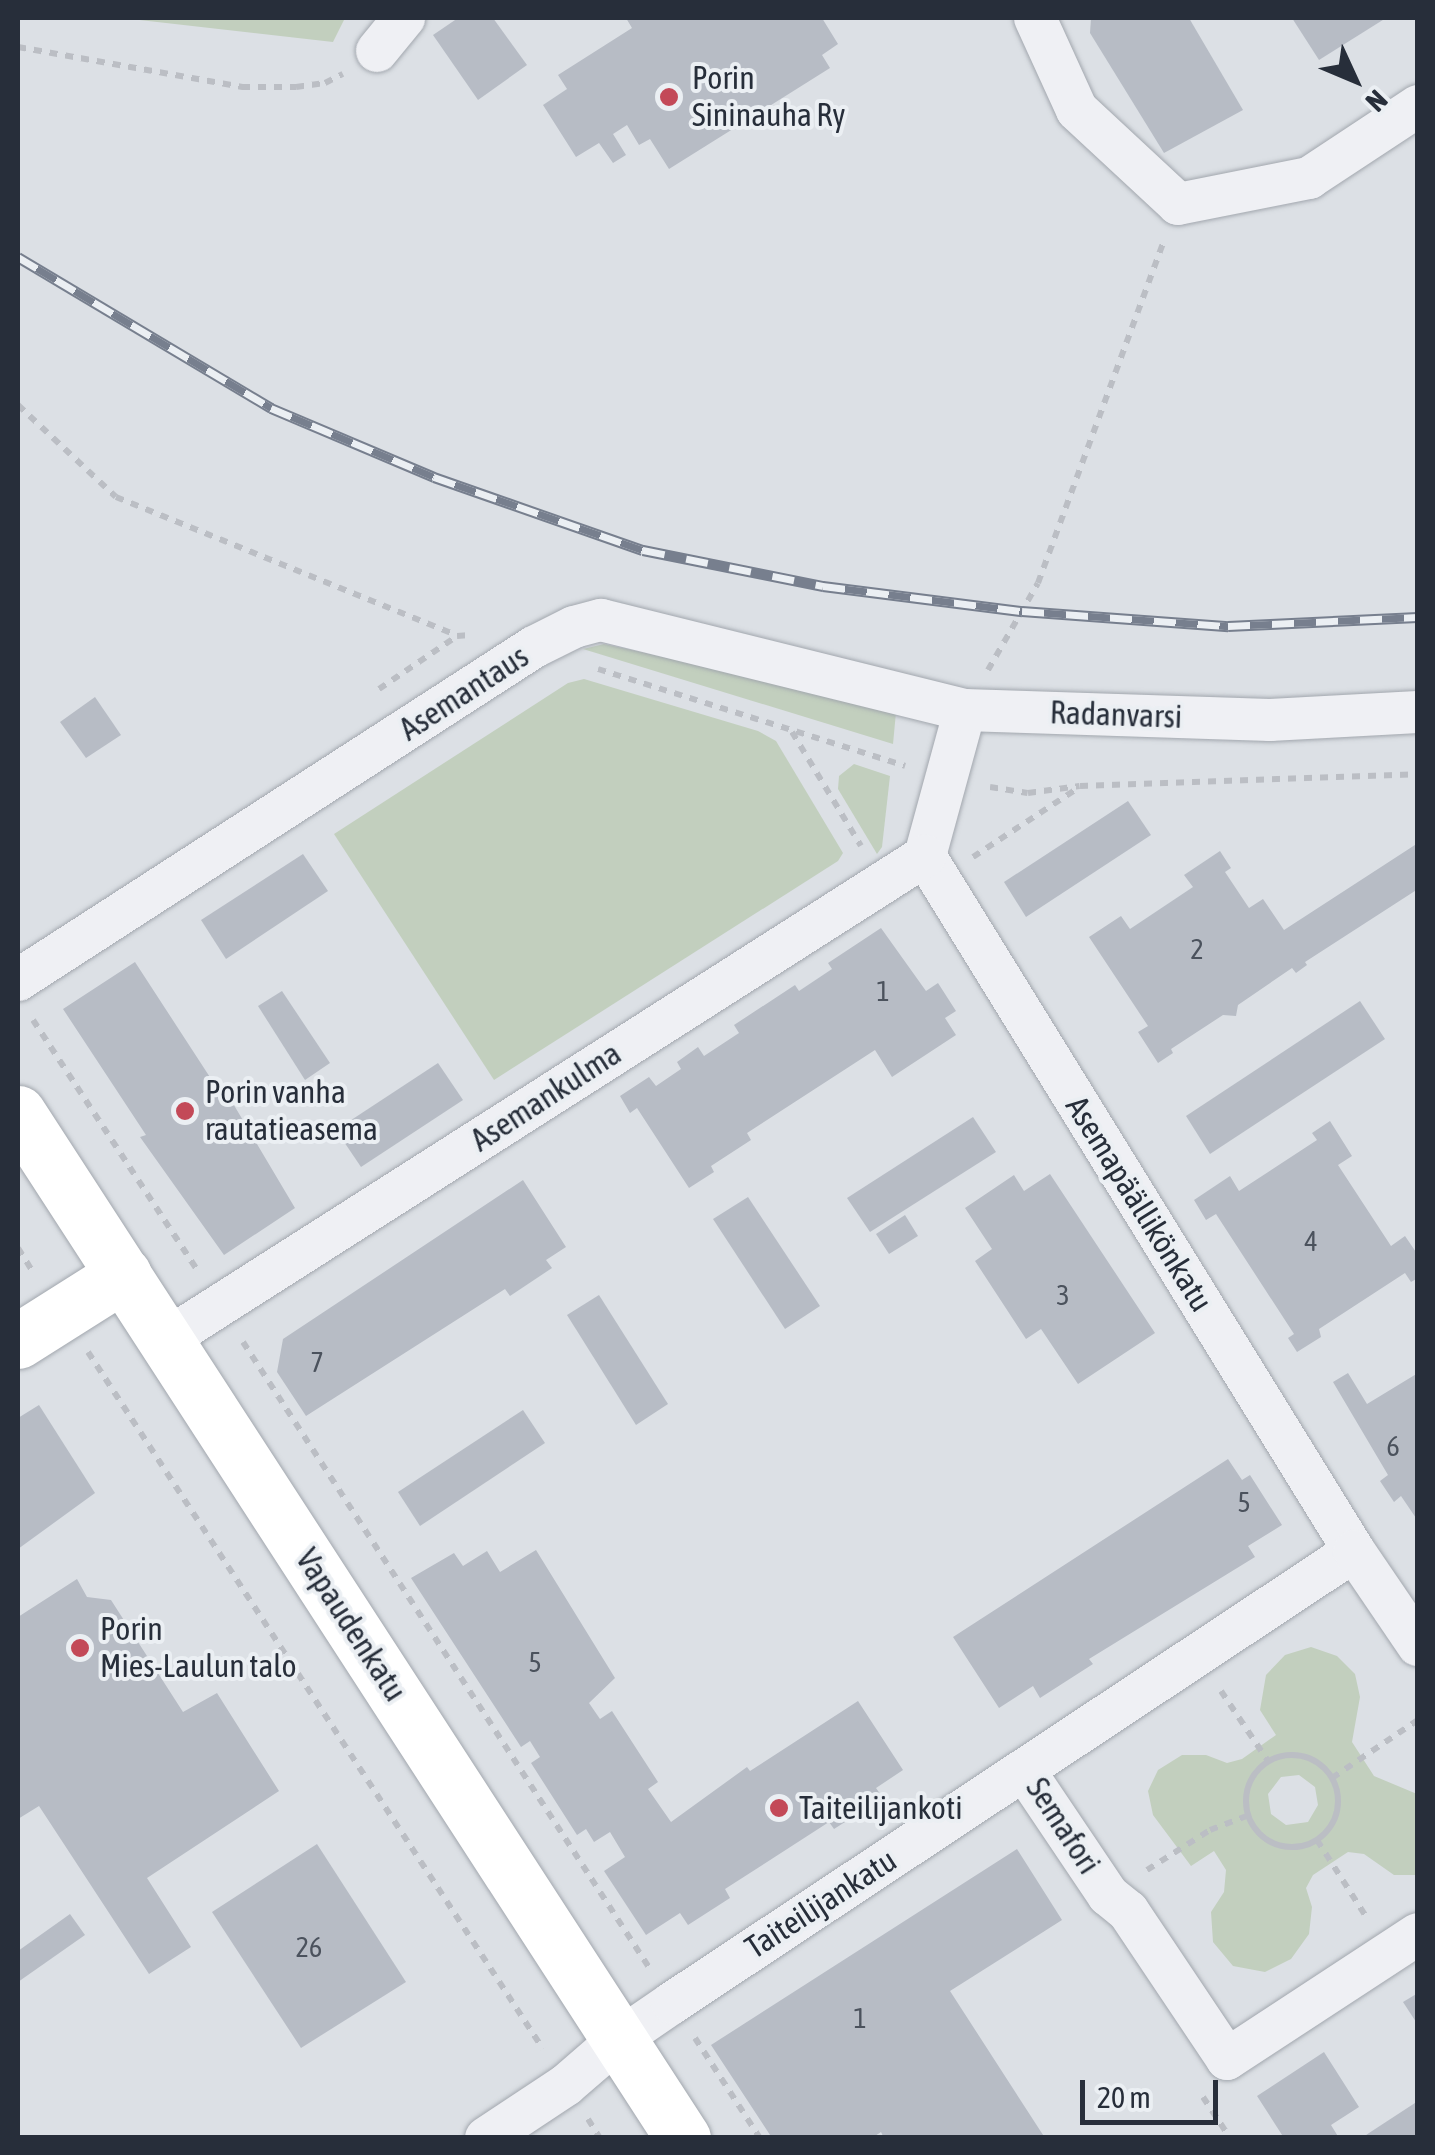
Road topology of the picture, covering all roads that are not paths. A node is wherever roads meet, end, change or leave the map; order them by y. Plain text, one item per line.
1 (404, 18) edge
2 (1035, 18) edge
3 (377, 52) road end
4 (1418, 106) edge
5 (965, 710) junction
6 (1418, 712) edge
7 (925, 856) junction
8 (22, 994) edge
9 (18, 1113) edge
10 (124, 1274) junction
11 (39, 1327) edge
12 (168, 1340) junction
13 (1354, 1551) junction
14 (1418, 1645) edge
15 (1024, 1770) junction
16 (1404, 1943) edge
17 (618, 2040) junction
18 (486, 2138) edge
19 (684, 2138) edge

1 - 3 street
2 - 4 street
5 - 6 street, Radanvarsi
5 - 7 street
5 - 8 street, Asemantaus
7 - 12 street, Asemankulma
7 - 13 street, Asemapäällikönkatu
9 - 10 street, Vapaudenkatu
10 - 11 street
10 - 12 street, Vapaudenkatu
12 - 17 street, Vapaudenkatu
13 - 14 street
13 - 15 street, Semafori
15 - 16 street, Semafori
15 - 17 street, Taiteilijankatu
17 - 18 street, Taiteilijankatu
17 - 19 street, Vapaudenkatu

